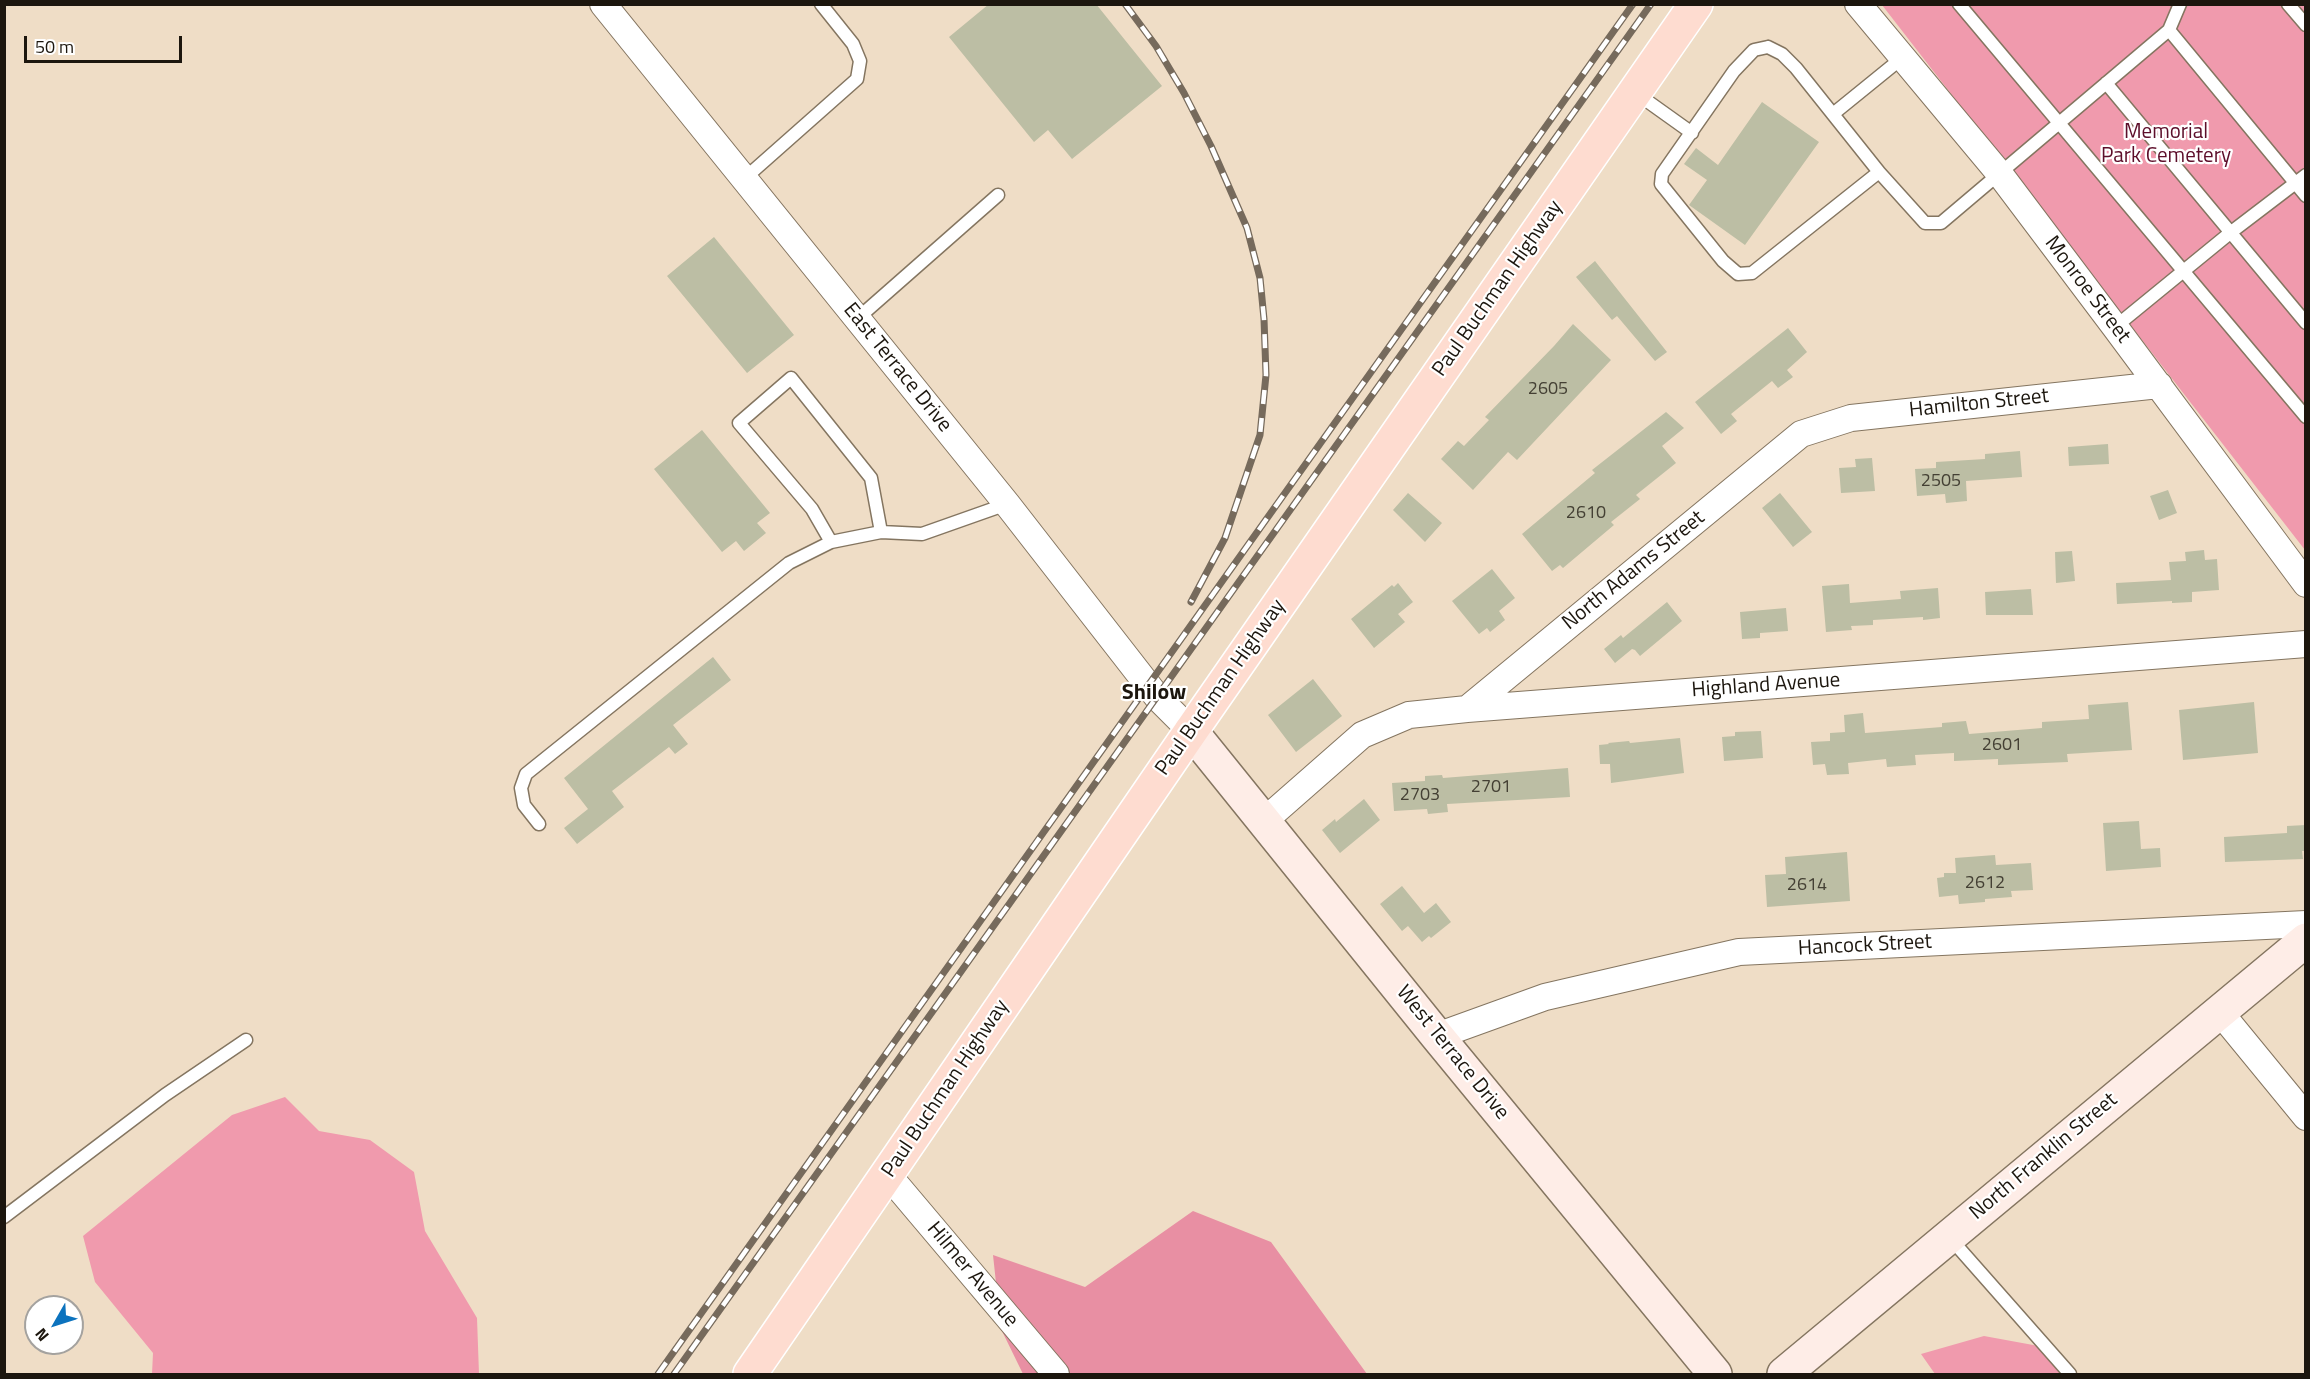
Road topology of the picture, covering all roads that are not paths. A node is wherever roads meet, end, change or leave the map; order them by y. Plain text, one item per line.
1 (603, 4) edge
2 (821, 4) edge
3 (1696, 4) edge
4 (1858, 4) edge
5 (1959, 4) edge
6 (2180, 4) edge
7 (2288, 4) edge
8 (2306, 25) edge
9 (2169, 30) junction
10 (1902, 58) junction
11 (2106, 83) junction
12 (1635, 92) junction
13 (1833, 114) junction
14 (2059, 122) junction
15 (1692, 133) junction
16 (1879, 172) junction
17 (1999, 173) junction
18 (2306, 175) edge
19 (744, 179) junction
20 (2295, 184) junction
21 (998, 195) dead end
22 (2306, 196) edge
23 (2230, 232) junction
24 (2184, 271) junction
25 (857, 319) junction
26 (2306, 323) edge
27 (2115, 327) junction
28 (2159, 385) junction
29 (2306, 417) edge
30 (1801, 434) joint
31 (1007, 504) junction
32 (881, 532) junction
33 (831, 542) junction
34 (2306, 584) edge
35 (2306, 644) edge
36 (1467, 709) junction
37 (1191, 731) junction
38 (1264, 822) junction
39 (538, 824) dead end
40 (2306, 924) edge
41 (2306, 940) edge
42 (2219, 1011) junction
43 (1437, 1036) junction
44 (246, 1040) dead end
45 (2306, 1117) edge
46 (888, 1175) junction
47 (4, 1217) edge
48 (1949, 1237) junction
49 (750, 1374) edge
50 (1056, 1374) edge
51 (1715, 1374) edge
52 (1784, 1374) edge
53 (2070, 1374) edge

1 - 19 street, East Terrace Drive
2 - 19 lane
3 - 12 main road, Paul Buchman Highway
4 - 10 street, Monroe Street
5 - 14 lane
6 - 9 lane
7 - 8 lane
9 - 11 lane
9 - 20 lane
10 - 13 lane
10 - 17 street, Monroe Street
11 - 14 lane
11 - 23 lane
12 - 15 lane
12 - 37 main road, Paul Buchman Highway
13 - 15 lane
13 - 16 lane
14 - 17 lane
14 - 24 lane
15 - 16 lane
16 - 17 lane
17 - 27 street, Monroe Street
18 - 20 lane
19 - 25 street, East Terrace Drive
20 - 22 lane
20 - 23 lane
21 - 25 lane
23 - 24 lane
23 - 26 lane
24 - 27 lane
24 - 29 lane
25 - 31 street, East Terrace Drive
27 - 28 street, Monroe Street
28 - 30 street, Hamilton Street
28 - 34 street, Monroe Street
30 - 36 street, North Adams Street
31 - 32 lane
31 - 37 street, East Terrace Drive
32 - 33 lane
32 - 33 lane
33 - 39 lane
35 - 36 street, Highland Avenue
36 - 38 street, Highland Avenue
37 - 38 street, West Terrace Drive
37 - 46 main road, Paul Buchman Highway
38 - 43 street, West Terrace Drive
40 - 43 street, Hancock Street
41 - 42 street, North Franklin Street
42 - 45 street
42 - 48 street, North Franklin Street
43 - 51 street, West Terrace Drive
44 - 47 lane
46 - 49 main road, Paul Buchman Highway
46 - 50 street, Hilmer Avenue
48 - 52 street, North Franklin Street
48 - 53 lane

